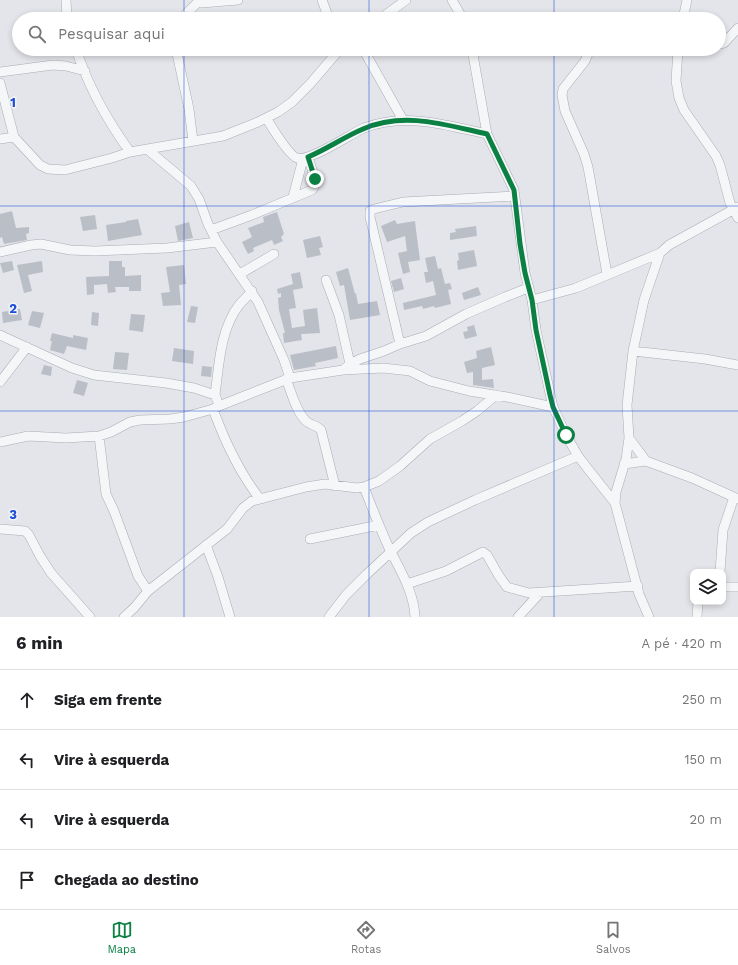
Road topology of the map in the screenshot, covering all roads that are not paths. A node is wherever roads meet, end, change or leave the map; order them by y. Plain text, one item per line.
1 (66, 0) edge
2 (199, 0) edge
3 (238, 0) edge
4 (322, 0) edge
5 (406, 0) edge
6 (452, 0) edge
7 (687, 0) edge
8 (67, 12) edge
9 (188, 12) edge
10 (326, 12) edge
11 (390, 12) edge
12 (459, 12) edge
13 (684, 12) edge
14 (738, 28) edge
15 (726, 41) edge
16 (79, 56) edge
17 (178, 56) edge
18 (334, 56) edge
19 (367, 56) edge
20 (473, 56) edge
21 (587, 56) edge
22 (678, 56) edge
23 (84, 71) junction
24 (0, 72) edge
25 (0, 83) edge
26 (266, 118) junction
27 (403, 120) junction
28 (487, 134) junction
29 (14, 136) junction
30 (0, 139) edge
31 (193, 141) junction
32 (147, 149) junction
33 (130, 152) junction
34 (306, 158) junction
35 (515, 196) junction
36 (293, 197) junction
37 (736, 208) edge
38 (738, 218) edge
39 (211, 230) junction
40 (217, 242) junction
41 (0, 252) edge
42 (660, 253) junction
43 (274, 254) dead end
44 (240, 274) junction
45 (607, 274) junction
46 (326, 280) dead end
47 (528, 288) junction
48 (252, 291) junction
49 (532, 300) junction
50 (0, 335) edge
51 (400, 344) junction
52 (27, 347) junction
53 (633, 351) junction
54 (360, 359) junction
55 (738, 365) edge
56 (346, 367) junction
57 (363, 369) junction
58 (288, 378) junction
59 (0, 382) edge
60 (215, 395) junction
61 (496, 395) junction
62 (216, 407) junction
63 (553, 407) junction
64 (99, 436) junction
65 (629, 438) junction
66 (0, 442) edge
67 (578, 456) junction
68 (646, 461) junction
69 (624, 464) junction
70 (335, 486) junction
71 (364, 487) junction
72 (736, 498) edge
73 (260, 499) junction
74 (615, 503) junction
75 (379, 525) junction
76 (0, 530) edge
77 (310, 539) dead end
78 (206, 545) junction
79 (390, 551) junction
80 (720, 569) edge
81 (408, 584) junction
82 (638, 586) junction
83 (726, 587) edge
84 (738, 587) edge
85 (148, 591) junction
86 (540, 593) junction
87 (698, 605) edge
88 (90, 617) edge
89 (124, 617) edge
90 (230, 617) edge
91 (329, 617) edge
92 (415, 617) edge
93 (518, 617) edge
94 (649, 617) edge
95 (697, 617) edge

1 - 8 street
2 - 3 street
2 - 9 street
4 - 10 street
5 - 11 street
6 - 12 street
7 - 13 street
14 - 15 street
16 - 23 street
17 - 31 street
18 - 26 street
19 - 27 street
20 - 28 street
21 - 45 street
22 - 37 street
23 - 24 street
23 - 33 street
25 - 29 street
26 - 31 street
26 - 34 street
27 - 28 street
27 - 34 street
28 - 35 street
29 - 30 street
29 - 33 street
31 - 32 street
32 - 33 street
32 - 39 street
34 - 36 street
34 - 36 street
35 - 47 street
35 - 51 street
36 - 39 street
37 - 38 street
37 - 42 street
39 - 40 street
40 - 41 street
40 - 44 street
42 - 45 street
42 - 53 street
43 - 44 street
44 - 48 street
45 - 49 street
46 - 56 street
47 - 49 street
47 - 51 street
48 - 58 street
48 - 60 street
49 - 63 street
50 - 52 street
51 - 54 street
52 - 59 street
52 - 60 street
53 - 55 street
53 - 65 street
54 - 56 street
54 - 57 street
56 - 57 street
56 - 58 street
57 - 61 street
58 - 62 street
58 - 70 street
60 - 62 street
61 - 63 street
61 - 71 street
62 - 64 street
62 - 73 street
63 - 67 street
64 - 66 street
64 - 85 street
65 - 68 street
65 - 69 street
67 - 74 street
67 - 79 street
68 - 69 street
68 - 72 street
69 - 74 street
70 - 71 street
70 - 73 street
71 - 75 street
72 - 80 street
73 - 78 street
74 - 82 street
75 - 77 street
75 - 79 street
76 - 88 street
78 - 85 street
78 - 90 street
79 - 81 street
79 - 91 street
81 - 86 street
81 - 92 street
82 - 86 street
82 - 94 street
83 - 84 street
85 - 89 street
86 - 93 street
87 - 95 street

